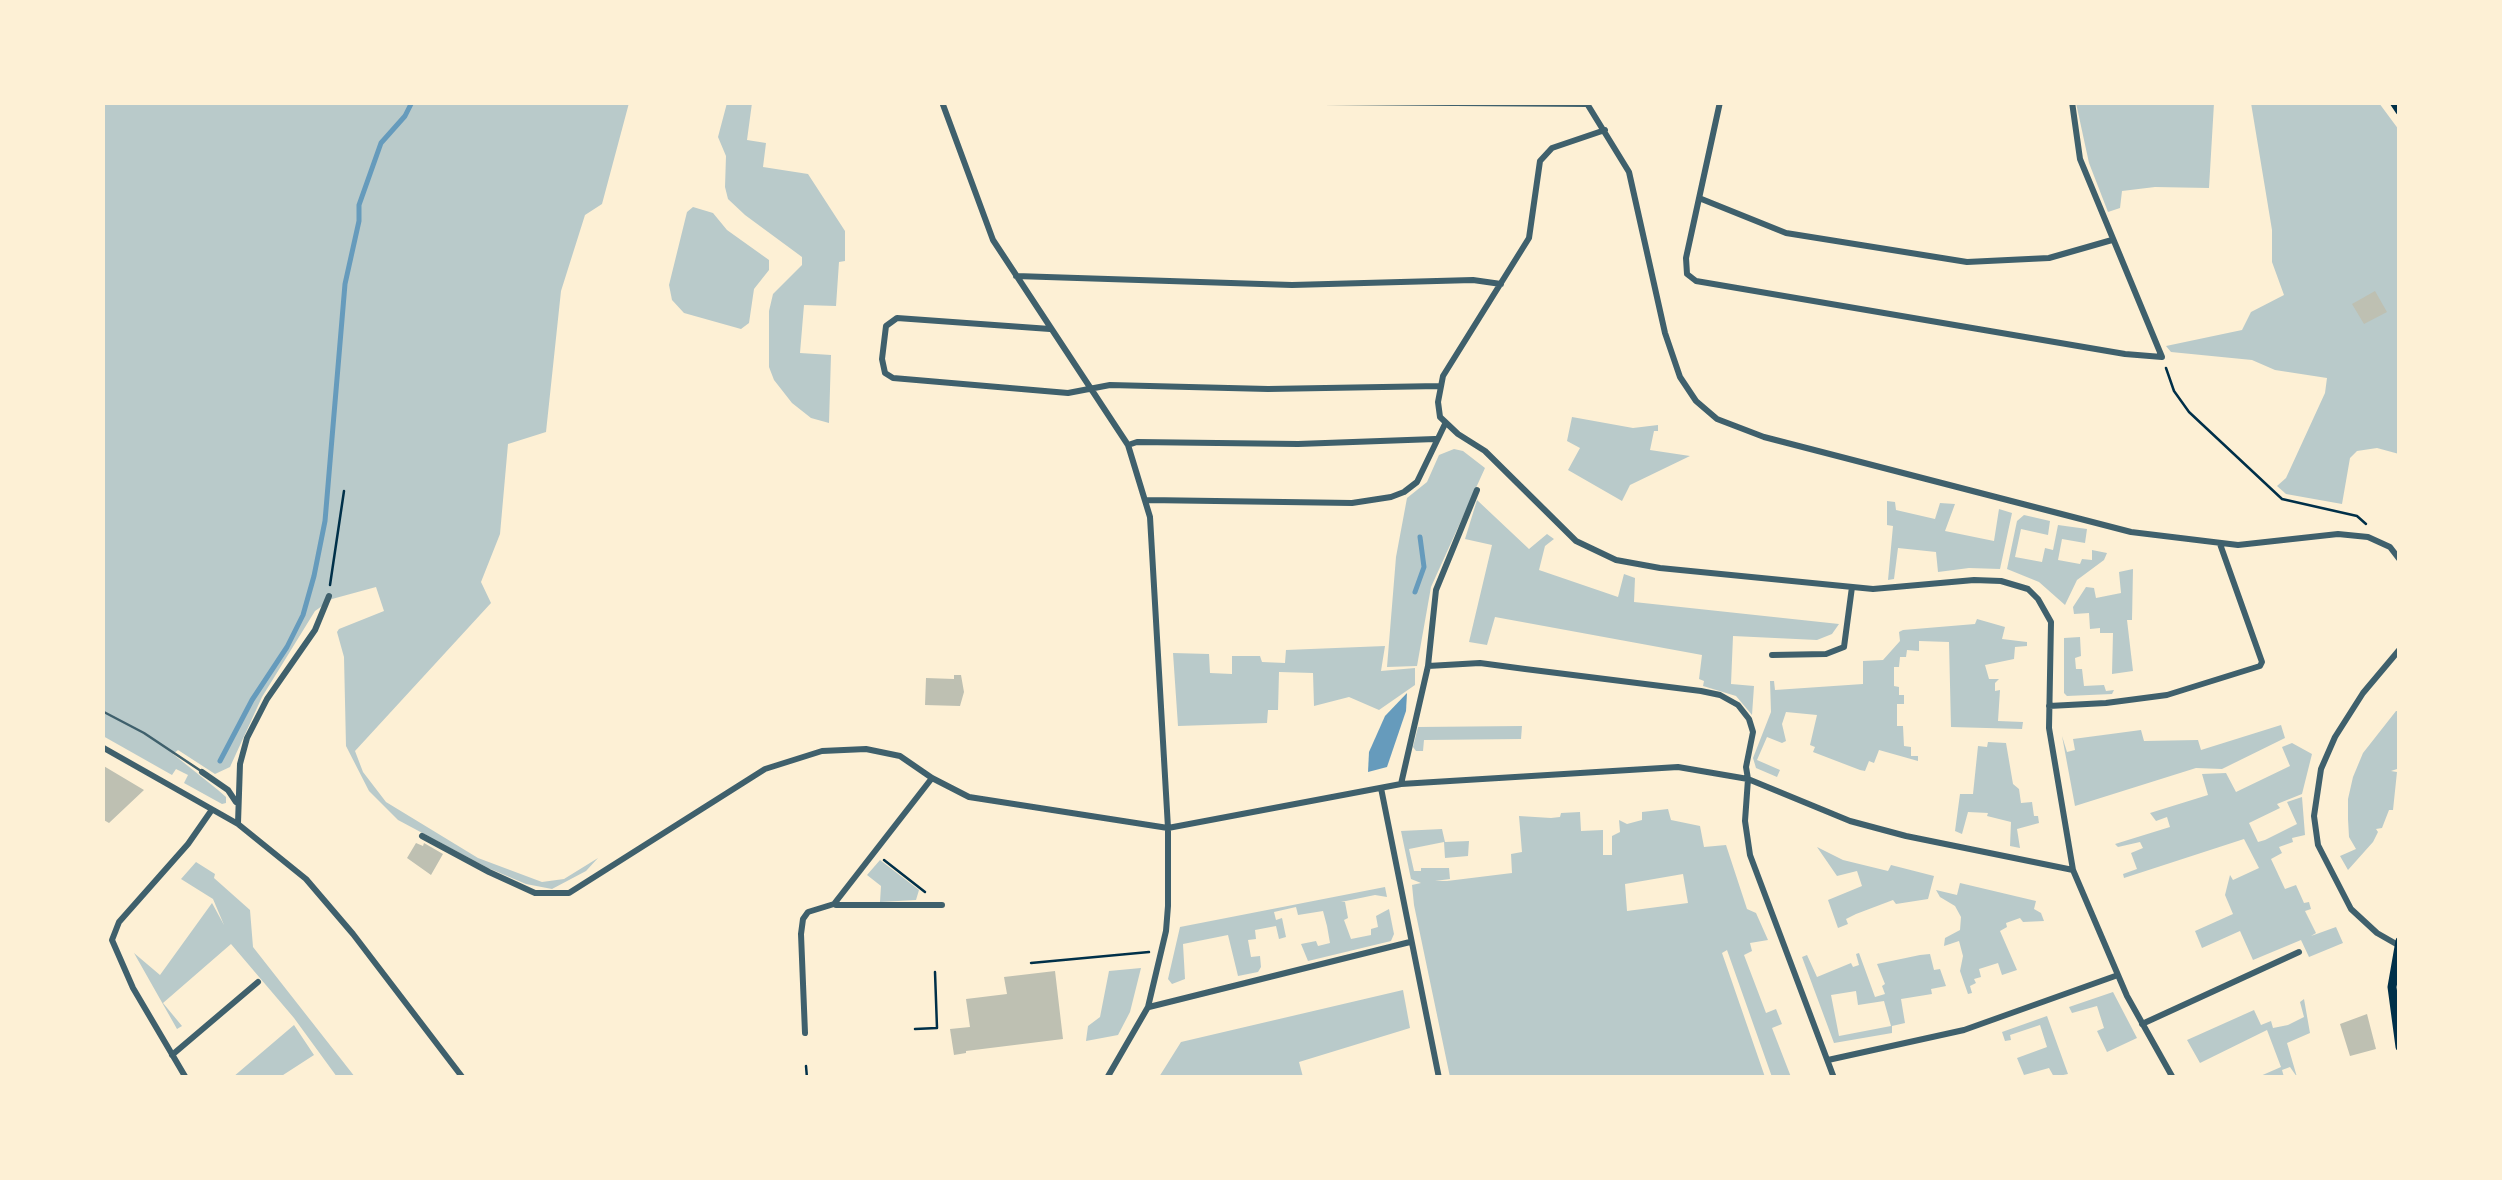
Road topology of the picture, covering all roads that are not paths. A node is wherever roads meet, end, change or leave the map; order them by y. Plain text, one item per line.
1 (942, 102) edge
2 (1323, 102) edge
3 (1720, 102) edge
4 (2072, 102) edge
5 (2394, 102) edge
6 (1587, 103) edge
7 (2400, 111) edge
8 (1604, 130) junction
9 (1699, 198) junction
10 (2112, 240) junction
11 (1014, 276) junction
12 (1501, 284) junction
13 (1050, 329) junction
14 (1440, 386) junction
15 (1090, 388) junction
16 (1445, 424) junction
17 (1436, 439) junction
18 (1128, 445) junction
19 (1477, 490) dead end
20 (1147, 500) junction
21 (2220, 544) junction
22 (2400, 560) edge
23 (1852, 587) junction
24 (329, 596) road end
25 (2400, 650) edge
26 (1772, 656) dead end
27 (1428, 666) junction
28 (2050, 706) junction
29 (102, 711) edge
30 (102, 747) edge
31 (202, 772) joint
32 (932, 778) junction
33 (1748, 779) junction
34 (1401, 784) junction
35 (1382, 788) junction
36 (237, 803) junction
37 (211, 811) junction
38 (238, 824) junction
39 (1168, 828) junction
40 (422, 836) dead end
41 (2074, 870) junction
42 (834, 904) junction
43 (942, 905) road end
44 (1410, 942) junction
45 (2399, 943) edge
46 (2299, 952) dead end
47 (2118, 975) junction
48 (258, 982) dead end
49 (1148, 1007) junction
50 (2142, 1024) junction
51 (805, 1033) dead end
52 (2400, 1048) edge
53 (172, 1054) junction
54 (1828, 1060) junction
55 (186, 1078) edge
56 (463, 1078) edge
57 (1108, 1078) edge
58 (1439, 1078) edge
59 (1834, 1078) edge
60 (2173, 1078) edge

1 - 11 street
2 - 6 street
3 - 9 street
4 - 10 street
5 - 7 main road
6 - 8 street
8 - 12 street
8 - 21 street
9 - 10 street
9 - 10 street
11 - 12 street
11 - 13 street
12 - 14 street
13 - 15 street
13 - 15 street
14 - 15 street
14 - 16 street
15 - 18 street
16 - 17 street
16 - 23 street
17 - 18 street
17 - 20 street
18 - 20 street
19 - 27 street
20 - 39 street
21 - 22 street
21 - 28 street
23 - 26 street
23 - 28 street
24 - 36 street
25 - 45 street
27 - 33 street
27 - 34 street
28 - 41 street
29 - 31 lane
30 - 37 street
31 - 36 street
32 - 39 street
32 - 40 street
32 - 42 street
33 - 34 street
33 - 41 street
33 - 54 street
34 - 35 street
35 - 39 street
35 - 44 street
36 - 38 street
37 - 38 street
37 - 53 street
38 - 56 street
39 - 49 street
41 - 47 street
42 - 43 street
42 - 51 street
44 - 49 street
44 - 58 street
45 - 52 main road
46 - 50 street
47 - 50 street
47 - 54 street
48 - 53 street
49 - 57 street
50 - 60 street
53 - 55 street
54 - 59 street

